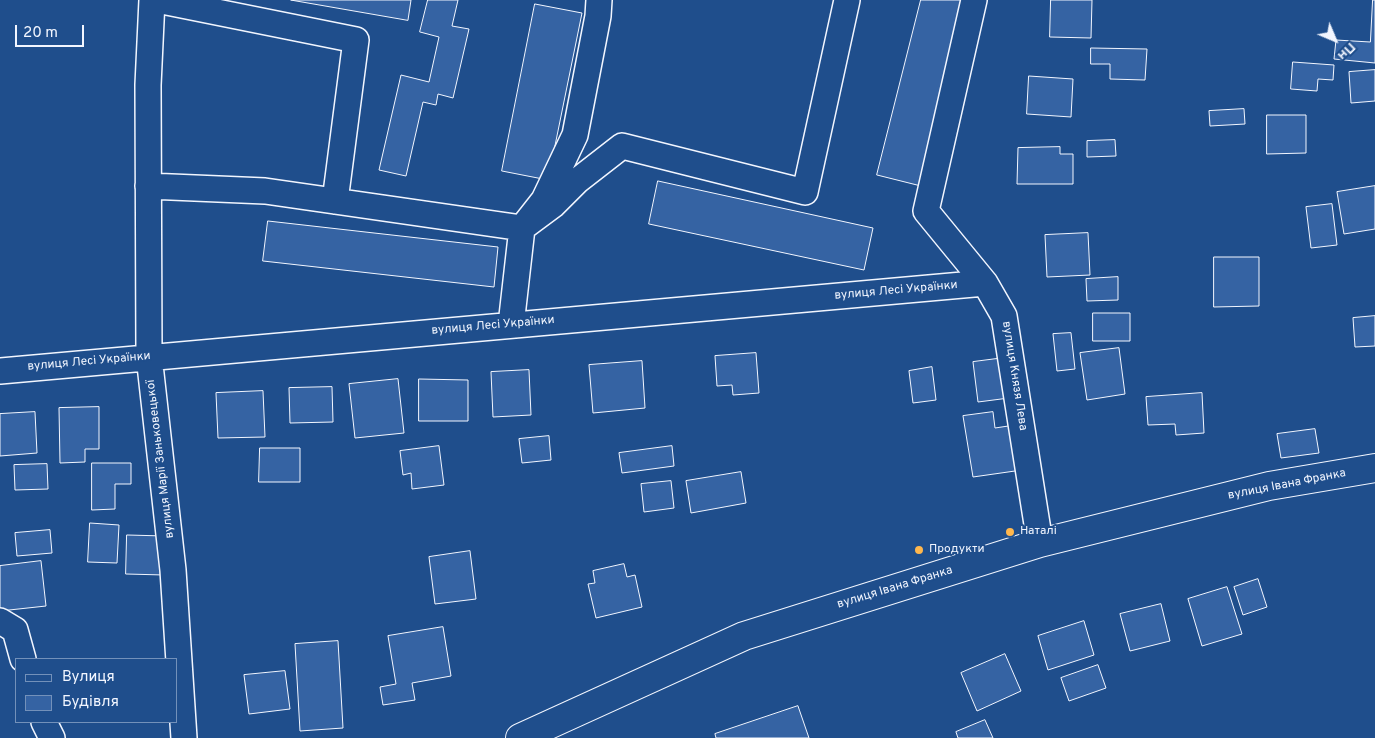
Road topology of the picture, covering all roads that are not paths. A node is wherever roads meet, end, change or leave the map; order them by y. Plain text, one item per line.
1 (152, 0) edge
2 (157, 0) edge
3 (599, 0) edge
4 (847, 0) edge
5 (974, 0) edge
6 (148, 186) junction
7 (335, 201) junction
8 (522, 228) junction
9 (985, 283) junction
10 (511, 324) junction
11 (149, 356) junction
12 (0, 371) edge
13 (1375, 468) edge
14 (1040, 543) junction
15 (0, 621) edge
16 (22, 658) edge
17 (44, 723) edge
18 (537, 735) edge
19 (52, 738) edge
20 (184, 738) edge

1 - 6 street, вулиця Марії Заньковецької
2 - 7 street
3 - 8 street
4 - 8 street
5 - 9 street, вулиця Князя Лева
6 - 7 street
6 - 11 street, вулиця Марії Заньковецької
7 - 8 street
8 - 10 street
9 - 10 street, вулиця Лесі Українки
9 - 14 street, вулиця Князя Лева
10 - 11 street, вулиця Лесі Українки
11 - 12 street, вулиця Лесі Українки
11 - 20 street, вулиця Марії Заньковецької
13 - 14 main road, вулиця Івана Франка
14 - 18 main road, вулиця Івана Франка
15 - 16 street
17 - 19 street

